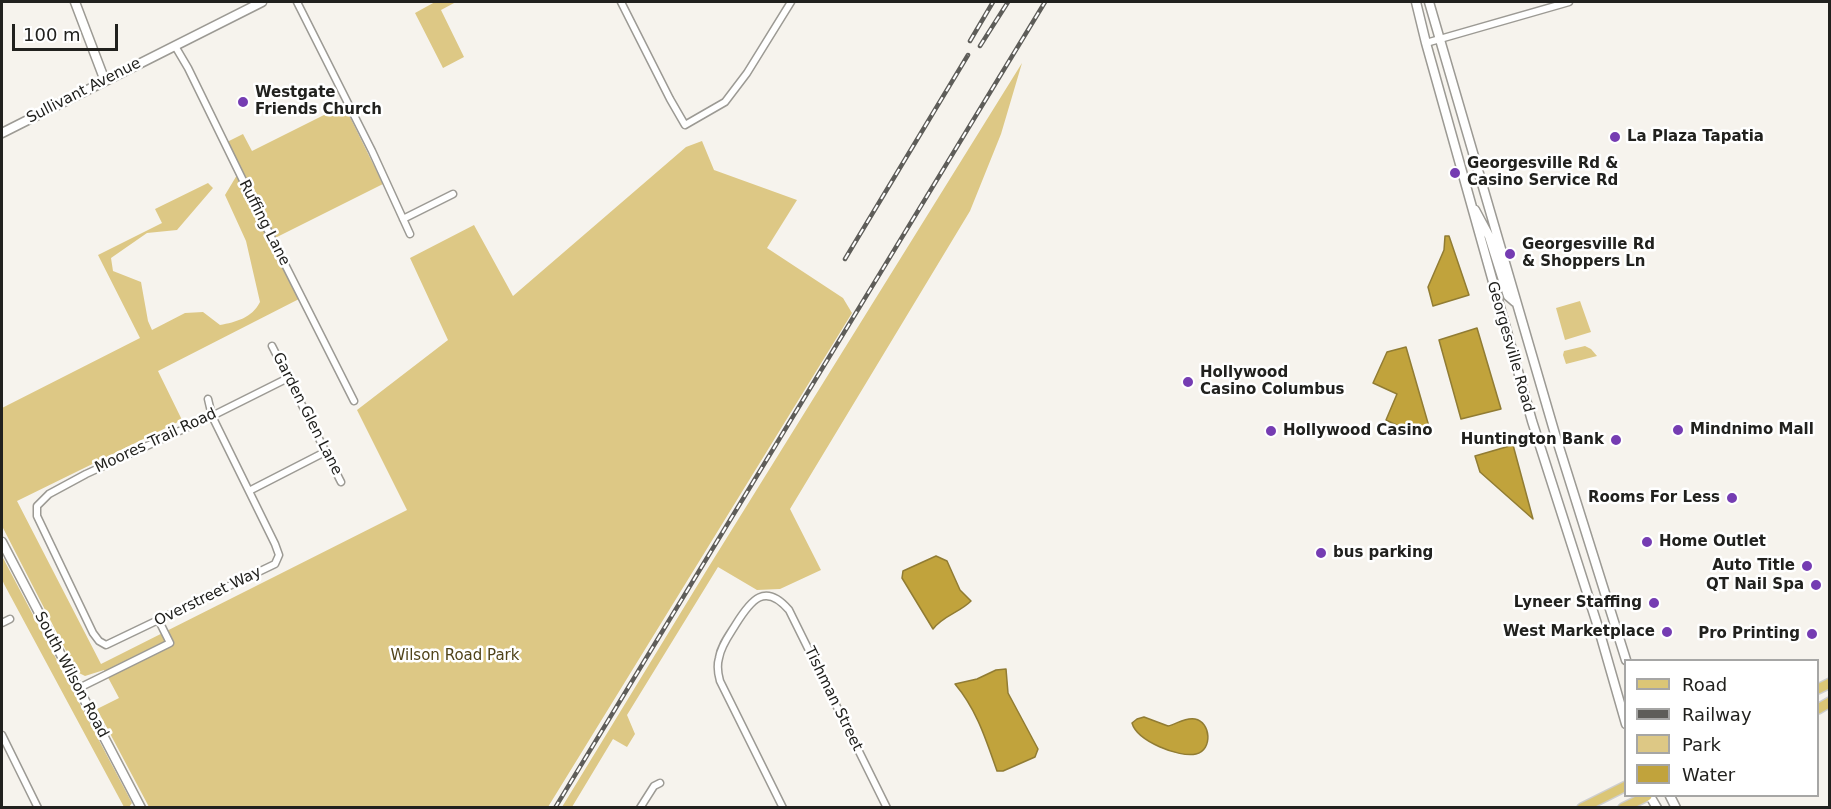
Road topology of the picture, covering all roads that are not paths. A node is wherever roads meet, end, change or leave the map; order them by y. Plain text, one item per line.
1 (75, 2) edge
2 (262, 2) edge
3 (297, 2) edge
4 (621, 2) edge
5 (790, 2) edge
6 (1416, 2) edge
7 (1429, 2) edge
8 (1569, 2) edge
9 (1440, 39) junction
10 (1426, 43) junction
11 (175, 46) junction
12 (105, 81) junction
13 (2, 133) edge
14 (453, 194) dead end
15 (1467, 195) junction
16 (403, 219) junction
17 (410, 234) dead end
18 (1517, 304) junction
19 (272, 346) dead end
20 (288, 378) junction
21 (208, 399) dead end
22 (354, 401) dead end
23 (212, 416) junction
24 (326, 452) junction
25 (341, 482) dead end
26 (249, 491) junction
27 (2, 542) edge
28 (10, 619) dead end
29 (159, 621) junction
30 (2, 623) edge
31 (106, 645) joint
32 (1626, 659) edge
33 (77, 688) junction
34 (1624, 717) edge
35 (2, 735) edge
36 (660, 783) dead end
37 (1624, 787) edge
38 (1645, 797) edge
39 (38, 807) edge
40 (141, 807) edge
41 (640, 807) edge
42 (783, 807) edge
43 (887, 807) edge
44 (1582, 807) edge
45 (1623, 807) edge

1 - 12 main road
2 - 11 main road, Sullivant Avenue
3 - 16 street
4 - 5 street
6 - 10 main road, Georgesville Road
7 - 9 main road, Georgesville Road
8 - 9 street
9 - 10 street
9 - 18 main road, Georgesville Road
10 - 15 main road, Georgesville Road
11 - 12 main road, Sullivant Avenue
11 - 22 street, Ruffing Lane
12 - 13 main road, Sullivant Avenue
14 - 16 street
15 - 18 main road
15 - 34 main road, Georgesville Road
16 - 17 street
18 - 32 main road, Georgesville Road
19 - 20 street, Garden Glen Lane
20 - 23 street, Moores Trail Road
20 - 24 street, Garden Glen Lane
21 - 23 street, Overstreet Way
23 - 26 street, Overstreet Way
23 - 31 street, Moores Trail Road
24 - 25 street, Garden Glen Lane
24 - 26 street
26 - 29 street, Overstreet Way
27 - 33 main road, South Wilson Road
28 - 30 street
29 - 31 street, Overstreet Way
29 - 33 street
33 - 40 main road, South Wilson Road
35 - 39 street
36 - 41 street
37 - 44 main road
38 - 45 main road
42 - 43 street, Tishman Street

